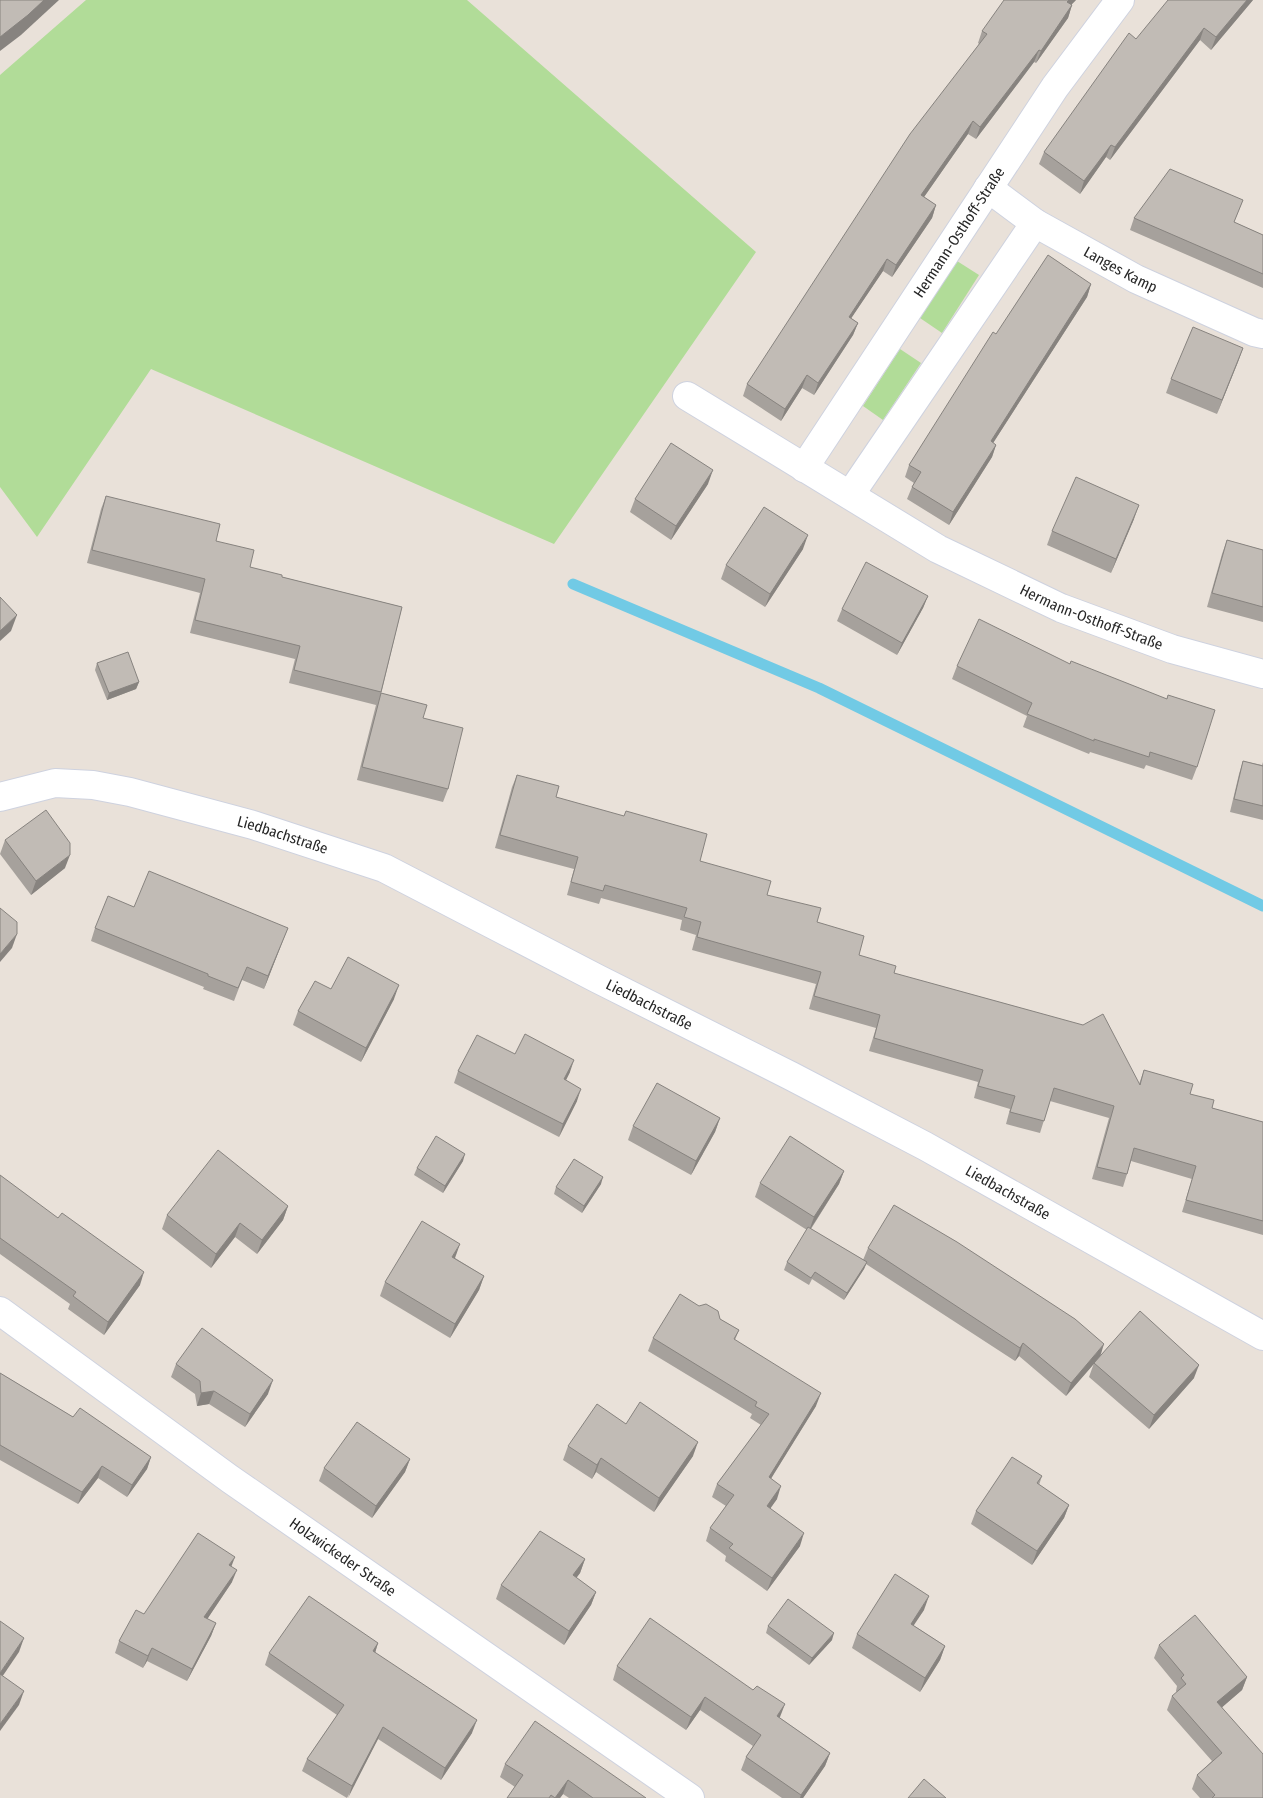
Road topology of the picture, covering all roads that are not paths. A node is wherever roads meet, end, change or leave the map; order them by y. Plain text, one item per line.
1 (1120, 0) edge
2 (988, 188) junction
3 (1035, 223) junction
4 (1263, 334) edge
5 (687, 396) dead end
6 (804, 468) junction
7 (850, 495) junction
8 (1263, 674) edge
9 (0, 798) edge
10 (0, 1311) edge
11 (1263, 1336) edge
12 (690, 1798) edge

1 - 2 street, Hermann-Osthoff-Straße
2 - 3 street, Langes Kamp
2 - 6 street, Hermann-Osthoff-Straße
3 - 4 street, Langes Kamp
3 - 7 street
5 - 6 street, Hermann-Osthoff-Straße
6 - 7 street, Hermann-Osthoff-Straße
7 - 8 street, Hermann-Osthoff-Straße
9 - 11 street, Liedbachstraße
10 - 12 street, Holzwickeder Straße

